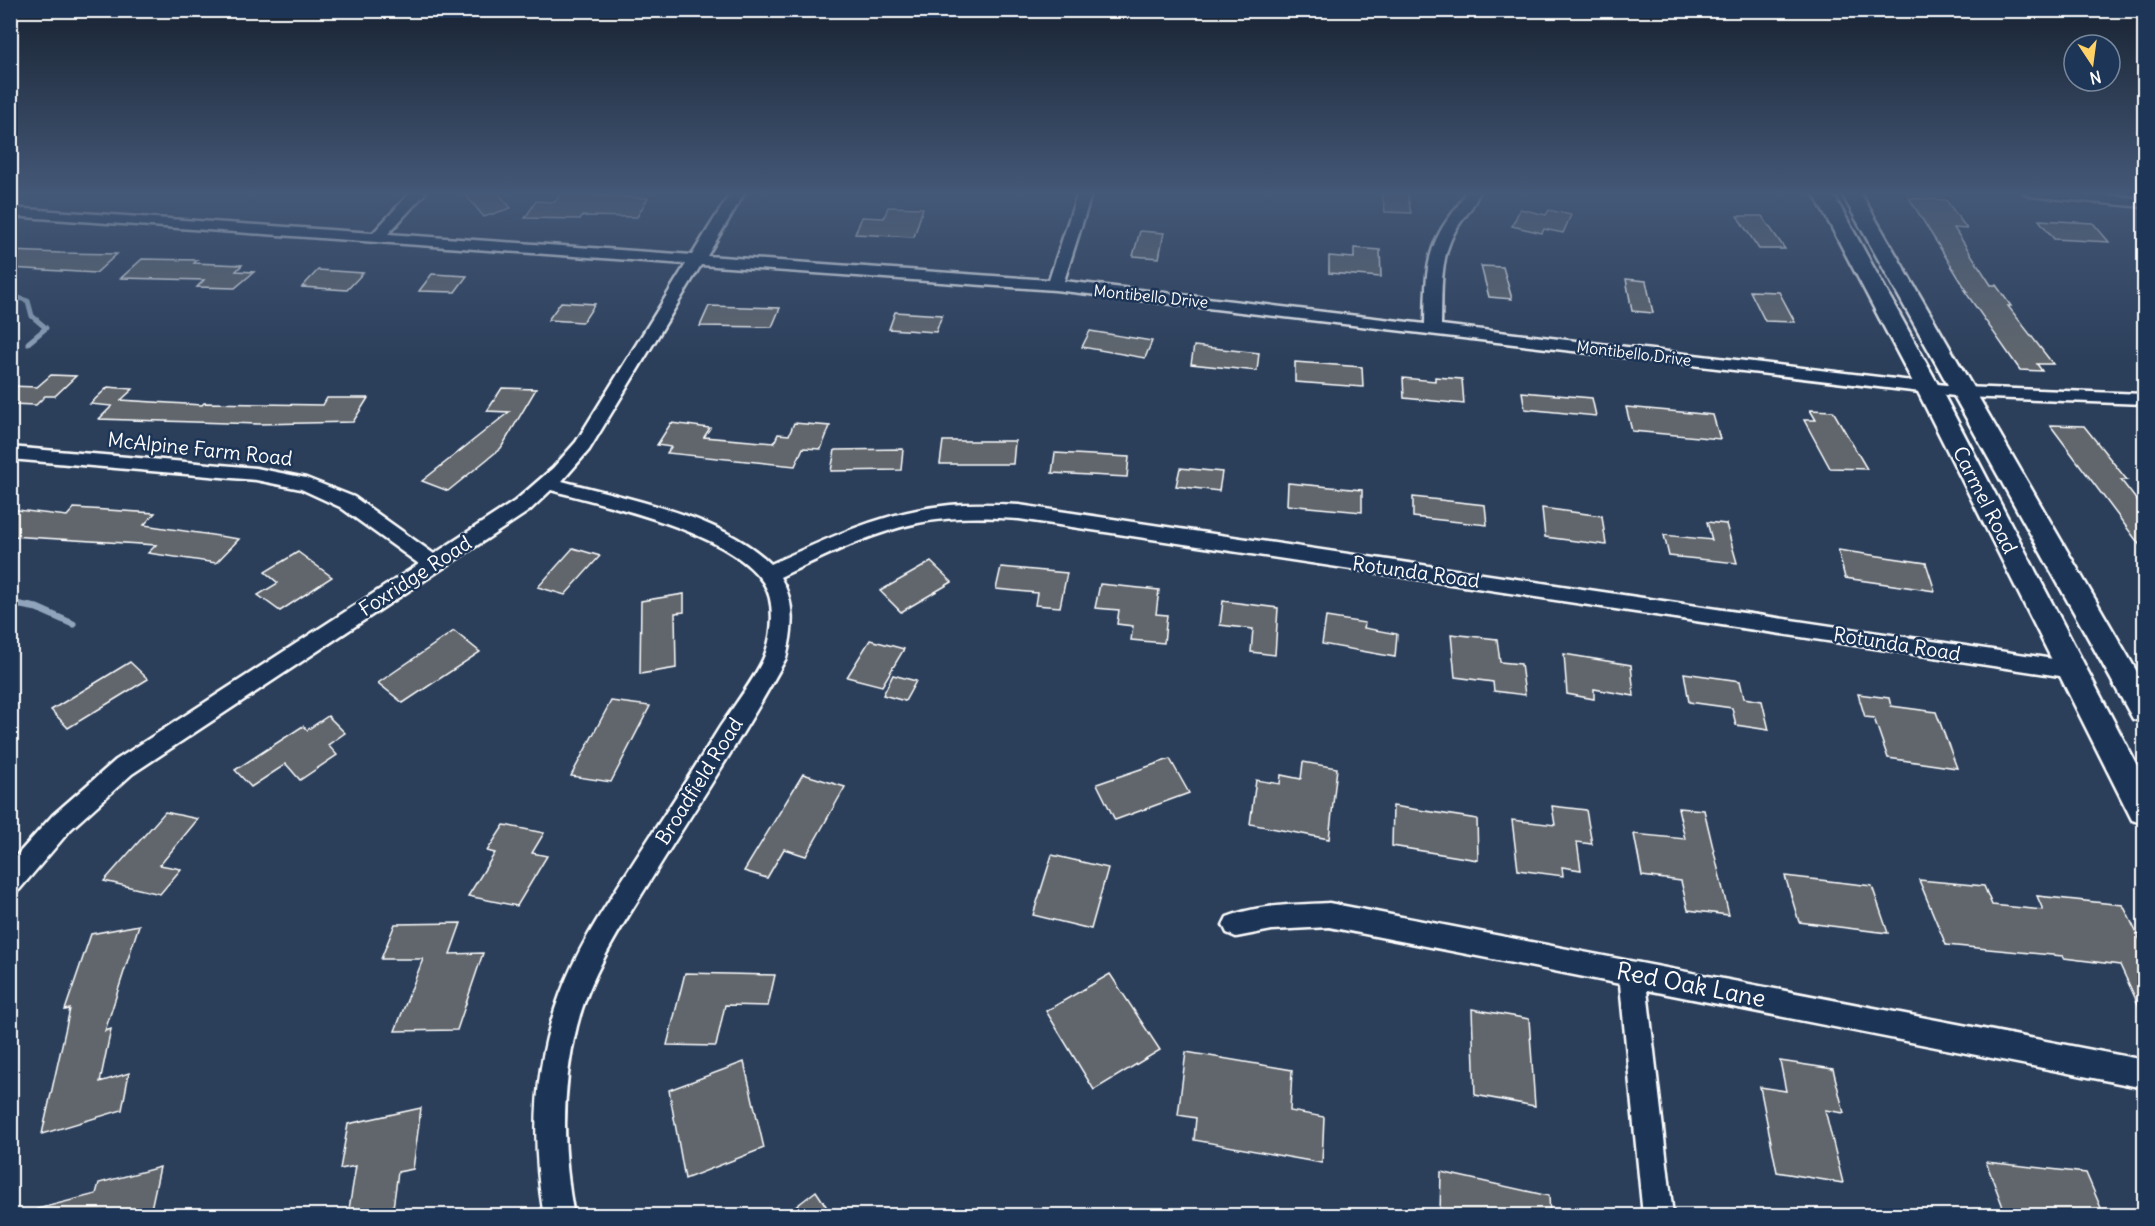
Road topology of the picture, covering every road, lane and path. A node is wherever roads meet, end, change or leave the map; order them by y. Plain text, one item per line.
1 (539, 249) edge
2 (703, 249) edge
3 (1067, 249) edge
4 (1439, 249) edge
5 (1853, 249) edge
6 (1882, 249) edge
7 (696, 260) junction
8 (1055, 285) junction
9 (1433, 329) junction
10 (1928, 388) junction
11 (1963, 392) junction
12 (2145, 399) edge
13 (10, 453) edge
14 (548, 483) junction
15 (434, 564) junction
16 (768, 573) junction
17 (2073, 670) junction
18 (2145, 710) edge
19 (2145, 810) edge
20 (10, 882) edge
21 (1236, 925) dead end
22 (1632, 974) junction
23 (2145, 1074) edge
24 (559, 1215) edge
25 (1658, 1215) edge

1 - 7 street, Montibello Drive
2 - 7 street, Foxridge Road
3 - 8 street
4 - 9 street
5 - 10 main road, Carmel Road
6 - 11 main road, Carmel Road
7 - 8 street, Montibello Drive
7 - 14 street, Foxridge Road
8 - 9 street, Montibello Drive
9 - 10 street, Montibello Drive
10 - 11 street, Montibello Drive
10 - 17 main road, Carmel Road
11 - 12 street, Montibello Drive
11 - 18 main road, Carmel Road
13 - 15 street, McAlpine Farm Road
14 - 15 street, Foxridge Road
14 - 16 street, Broadfield Road
15 - 20 street, Foxridge Road
16 - 17 street, Rotunda Road
16 - 24 street, Broadfield Road
17 - 19 main road, Carmel Road
21 - 22 street, Red Oak Lane
22 - 23 street, Red Oak Lane
22 - 25 street

